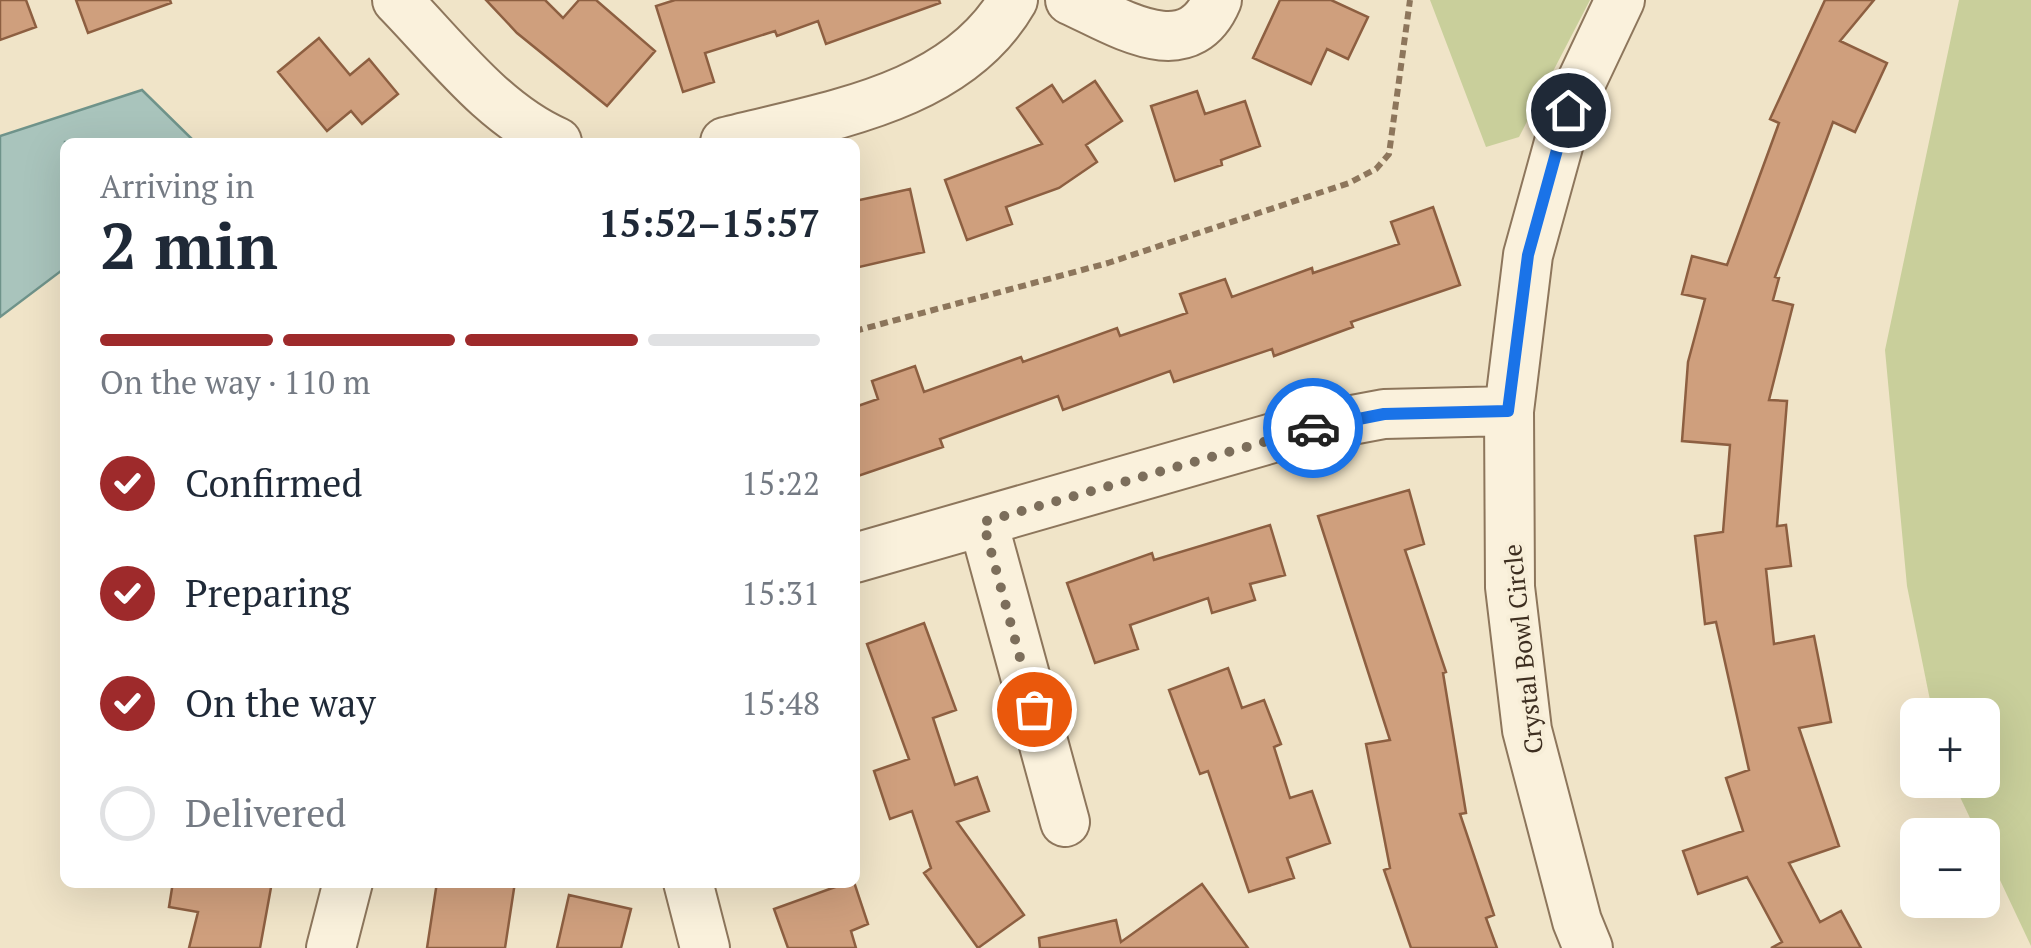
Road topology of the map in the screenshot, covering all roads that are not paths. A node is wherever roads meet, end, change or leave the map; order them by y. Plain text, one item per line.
1 (397, 0) edge
2 (1012, 0) edge
3 (1070, 0) edge
4 (1217, 0) edge
5 (1620, 0) edge
6 (548, 138) edge
7 (738, 138) edge
8 (1508, 411) junction
9 (983, 522) junction
10 (860, 557) edge
11 (1065, 822) dead end
12 (346, 888) edge
13 (690, 888) edge
14 (331, 948) edge
15 (705, 948) edge
16 (1588, 948) edge

1 - 6 street
2 - 7 street
3 - 4 street
5 - 8 street, Crystal Bowl Circle
8 - 9 street
8 - 16 street, Crystal Bowl Circle
9 - 10 street
9 - 11 street
12 - 14 street
13 - 15 street

